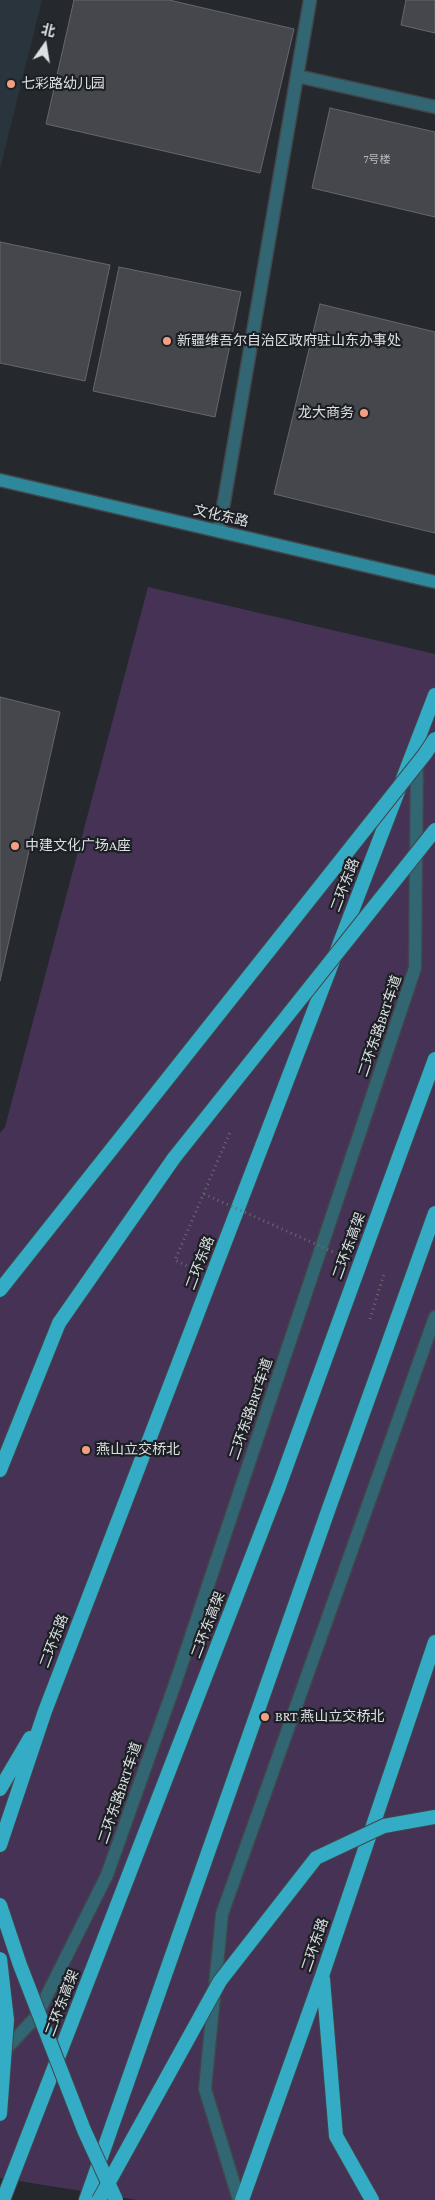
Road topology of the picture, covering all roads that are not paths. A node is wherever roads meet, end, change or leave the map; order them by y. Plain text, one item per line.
1 (310, 0) edge
2 (297, 76) junction
3 (435, 107) edge
4 (0, 480) edge
5 (219, 531) junction
6 (435, 582) edge
7 (435, 695) edge
8 (435, 739) edge
9 (418, 740) junction
10 (435, 830) edge
11 (435, 1059) edge
12 (435, 1212) edge
13 (0, 1290) edge
14 (435, 1317) edge
15 (0, 1470) edge
16 (435, 1642) edge
17 (45, 1711) junction
18 (0, 1789) edge
19 (435, 1817) edge
20 (0, 1844) edge
21 (0, 1906) edge
22 (0, 1959) edge
23 (323, 1973) junction
24 (0, 2055) edge
25 (0, 2114) edge
26 (3, 2200) edge
27 (86, 2200) edge
28 (100, 2200) edge
29 (116, 2200) edge
30 (240, 2200) edge
31 (372, 2200) edge

1 - 2 street
2 - 3 street
2 - 5 street
4 - 5 main road, 文化东路
5 - 6 main road, 文化东路
7 - 9 highway, 二环东路
8 - 13 highway, bridge
9 - 17 highway, 二环东路
9 - 24 street, 二环东路BRT车道
10 - 15 highway, bridge
11 - 26 highway, 二环东高架, bridge
12 - 27 highway, bridge
14 - 30 street
16 - 23 highway, 二环东路
17 - 18 highway
17 - 20 highway, 二环东路
19 - 28 highway, bridge
21 - 29 highway, bridge
22 - 25 highway, bridge
23 - 30 highway, 二环东路
23 - 31 highway

